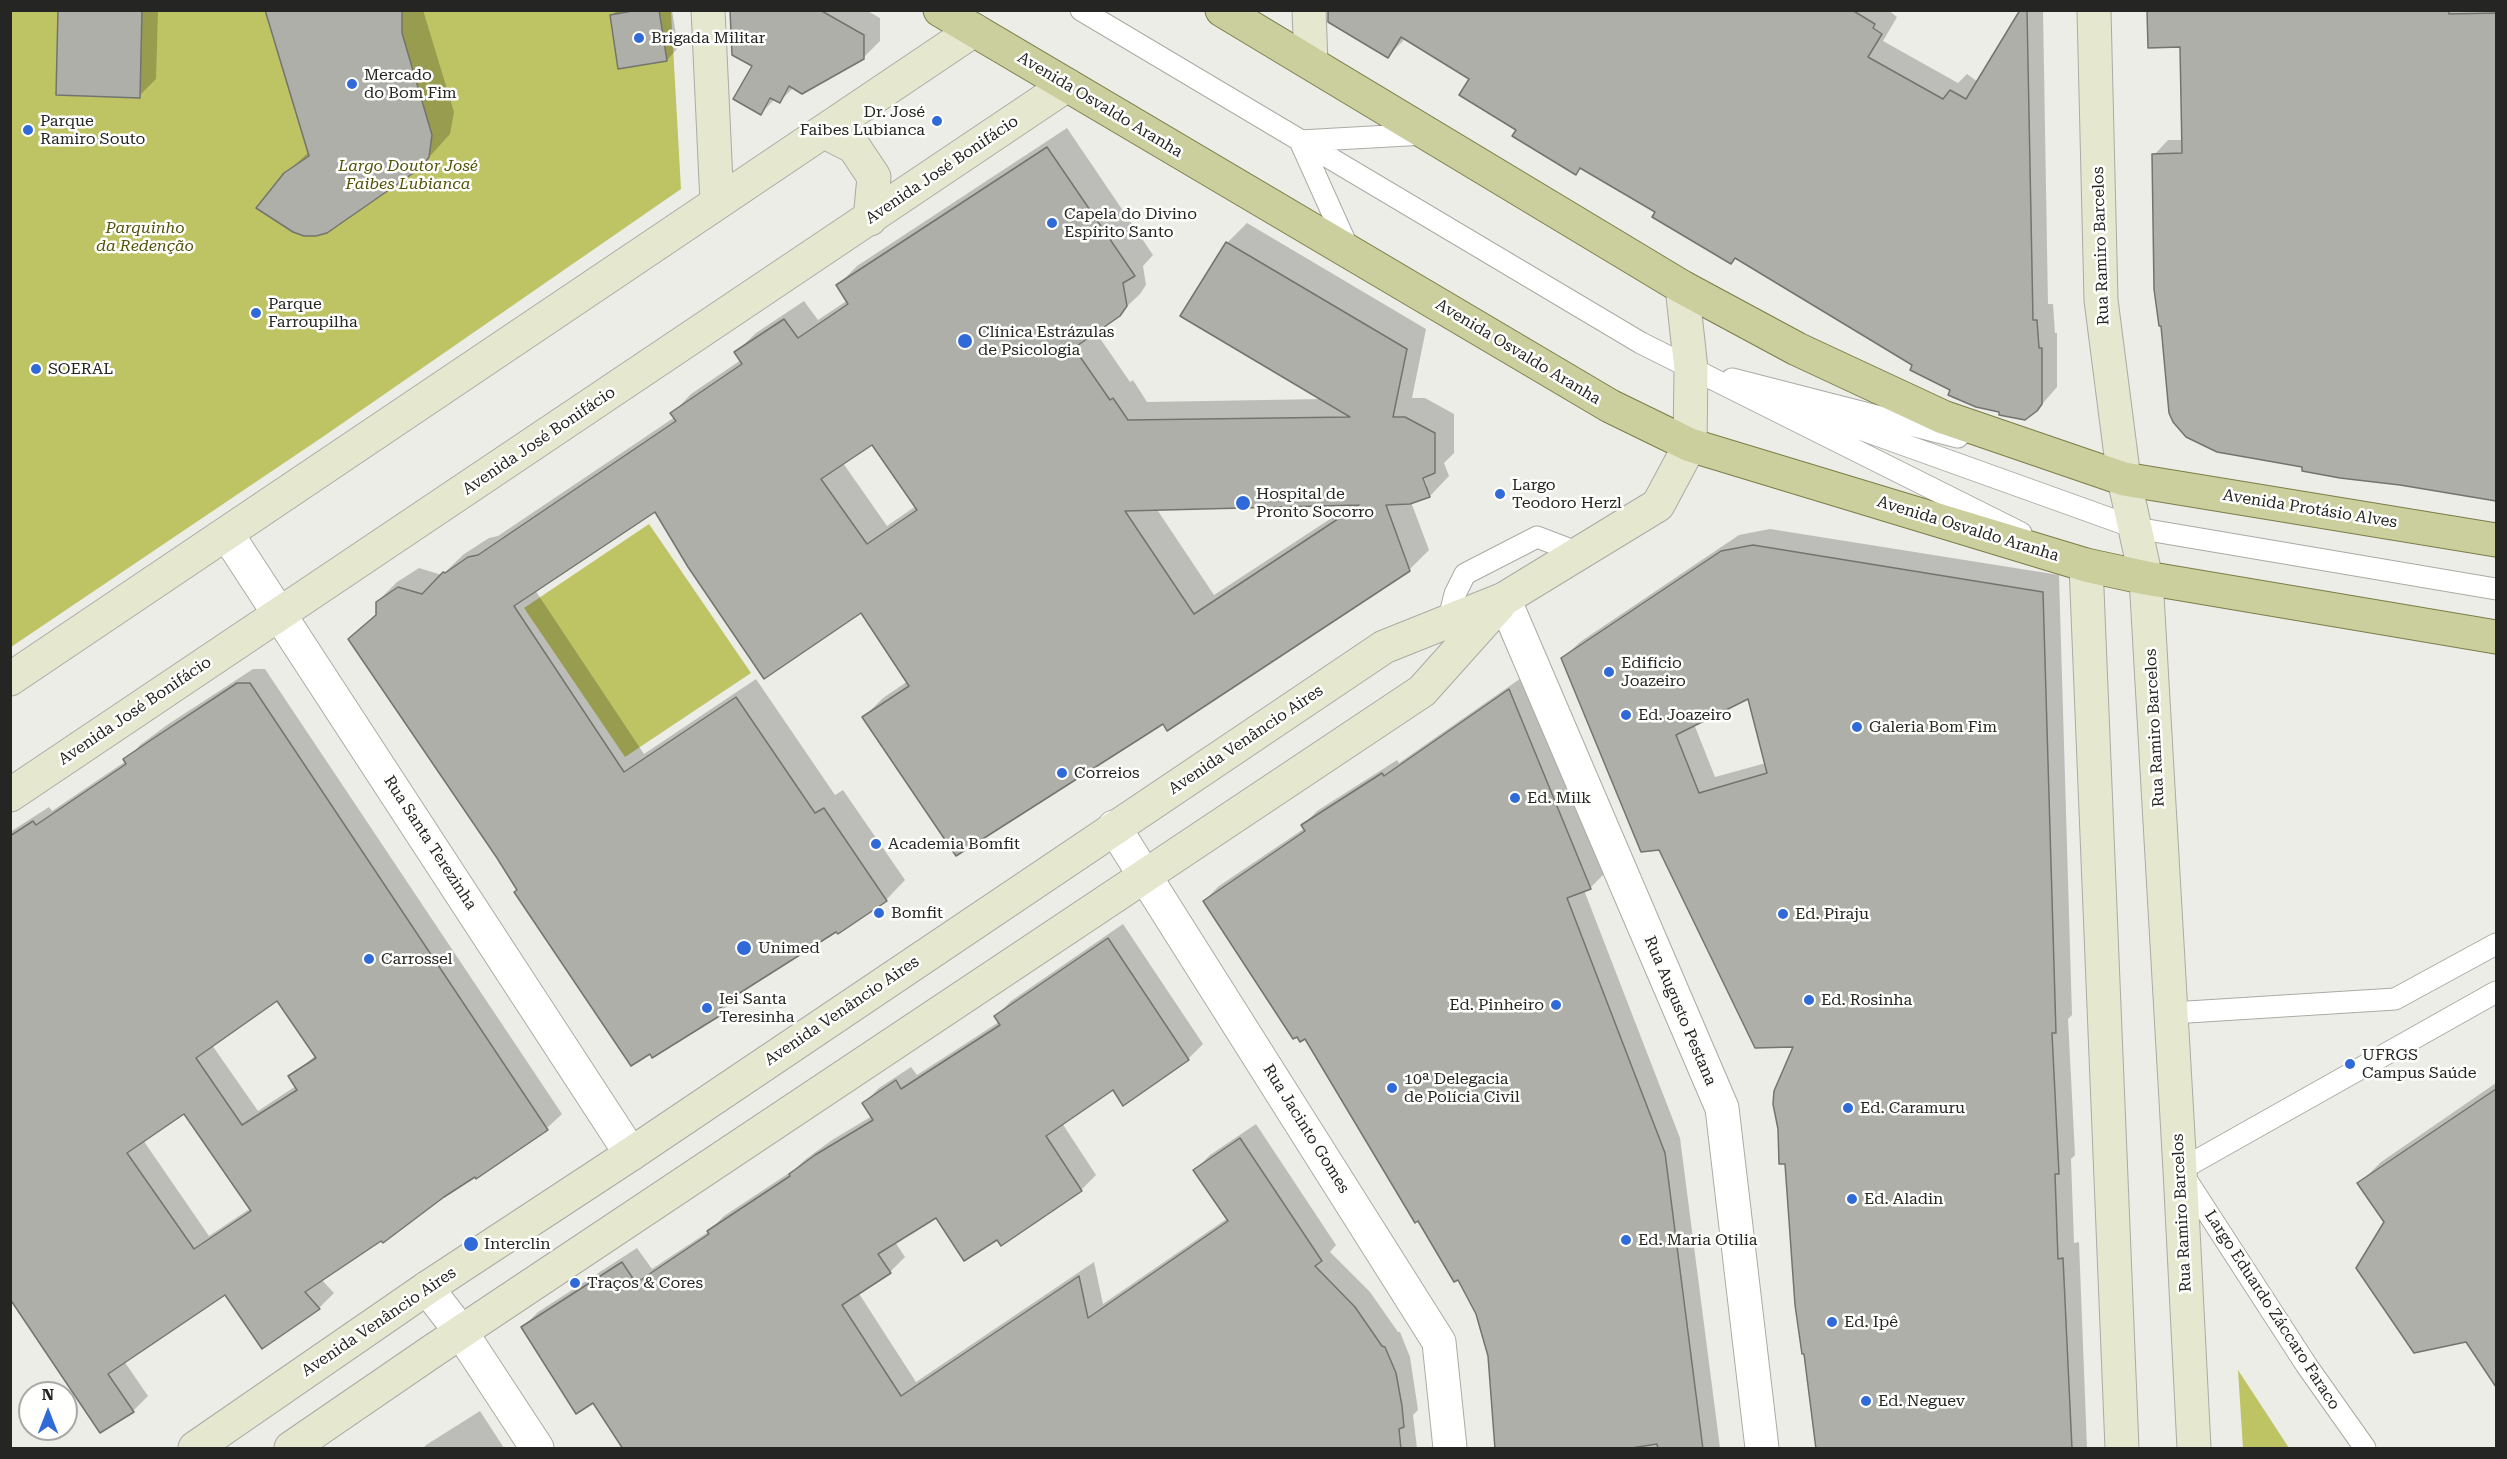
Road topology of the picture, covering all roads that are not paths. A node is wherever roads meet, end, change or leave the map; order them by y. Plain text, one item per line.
1 (708, 10) edge
2 (940, 10) edge
3 (1081, 10) edge
4 (1222, 10) edge
5 (1309, 10) edge
6 (2094, 10) edge
7 (974, 30) junction
8 (1311, 63) junction
9 (1066, 85) junction
10 (825, 132) junction
11 (1429, 133) junction
12 (1300, 141) junction
13 (717, 203) junction
14 (870, 219) junction
15 (1350, 252) junction
16 (1682, 287) junction
17 (1691, 369) junction
18 (1690, 445) junction
19 (2124, 478) junction
20 (2136, 528) junction
21 (227, 534) junction
22 (2496, 540) edge
23 (1579, 553) junction
24 (2085, 565) junction
25 (2146, 578) junction
26 (2496, 589) edge
27 (1504, 599) junction
28 (280, 614) junction
29 (1448, 622) junction
30 (2496, 637) edge
31 (10, 679) edge
32 (10, 795) edge
33 (1114, 827) junction
34 (1145, 874) junction
35 (2496, 944) edge
36 (2496, 992) edge
37 (2172, 1013) junction
38 (632, 1154) junction
39 (2180, 1170) junction
40 (427, 1288) junction
41 (461, 1332) junction
42 (294, 1448) edge
43 (195, 1449) edge
44 (537, 1449) edge
45 (1450, 1449) edge
46 (1761, 1449) edge
47 (2122, 1449) edge
48 (2193, 1449) edge
49 (2366, 1449) edge

1 - 13 main road
2 - 7 main road, Avenida Osvaldo Aranha
3 - 12 lane
4 - 8 main road
5 - 8 main road
6 - 19 main road, Rua Ramiro Barcelos
7 - 9 main road, Avenida Osvaldo Aranha
7 - 10 main road
8 - 11 main road
9 - 14 main road, Avenida José Bonifácio
9 - 15 main road, Avenida Osvaldo Aranha
10 - 13 main road
10 - 14 main road
11 - 12 lane
11 - 16 main road
12 - 15 lane
12 - 17 lane
13 - 21 main road
14 - 28 main road, Avenida José Bonifácio
15 - 18 main road, Avenida Osvaldo Aranha
16 - 17 main road, Avenida Venâncio Aires
16 - 19 main road
17 - 18 main road, Avenida Venâncio Aires
17 - 19 lane
17 - 20 lane
17 - 24 lane
18 - 23 main road, Avenida Venâncio Aires
18 - 24 main road, Avenida Osvaldo Aranha
19 - 20 main road, Rua Ramiro Barcelos
19 - 22 main road, Avenida Protásio Alves
20 - 25 main road, Rua Ramiro Barcelos
20 - 26 lane
21 - 28 street, Rua Santa Terezinha
21 - 31 main road
23 - 27 main road, Avenida Venâncio Aires
23 - 29 lane
24 - 25 main road, Avenida Osvaldo Aranha
24 - 47 main road
25 - 30 main road
25 - 37 main road, Rua Ramiro Barcelos
27 - 29 main road, Avenida Venâncio Aires
27 - 34 main road, Avenida Venâncio Aires
27 - 46 street, Rua Augusto Pestana
28 - 32 main road, Avenida José Bonifácio
28 - 38 street, Rua Santa Terezinha
29 - 33 main road, Avenida Venâncio Aires
33 - 34 street, Rua Jacinto Gomes
33 - 38 main road, Avenida Venâncio Aires
34 - 41 main road, Avenida Venâncio Aires
34 - 45 street, Rua Jacinto Gomes
35 - 37 lane
36 - 39 lane
37 - 39 main road, Rua Ramiro Barcelos
38 - 40 main road, Avenida Venâncio Aires
39 - 48 main road, Rua Ramiro Barcelos
39 - 49 lane, Largo Eduardo Záccaro Faraco
40 - 41 street
40 - 43 main road, Avenida Venâncio Aires
41 - 42 main road, Avenida Venâncio Aires
41 - 44 street

